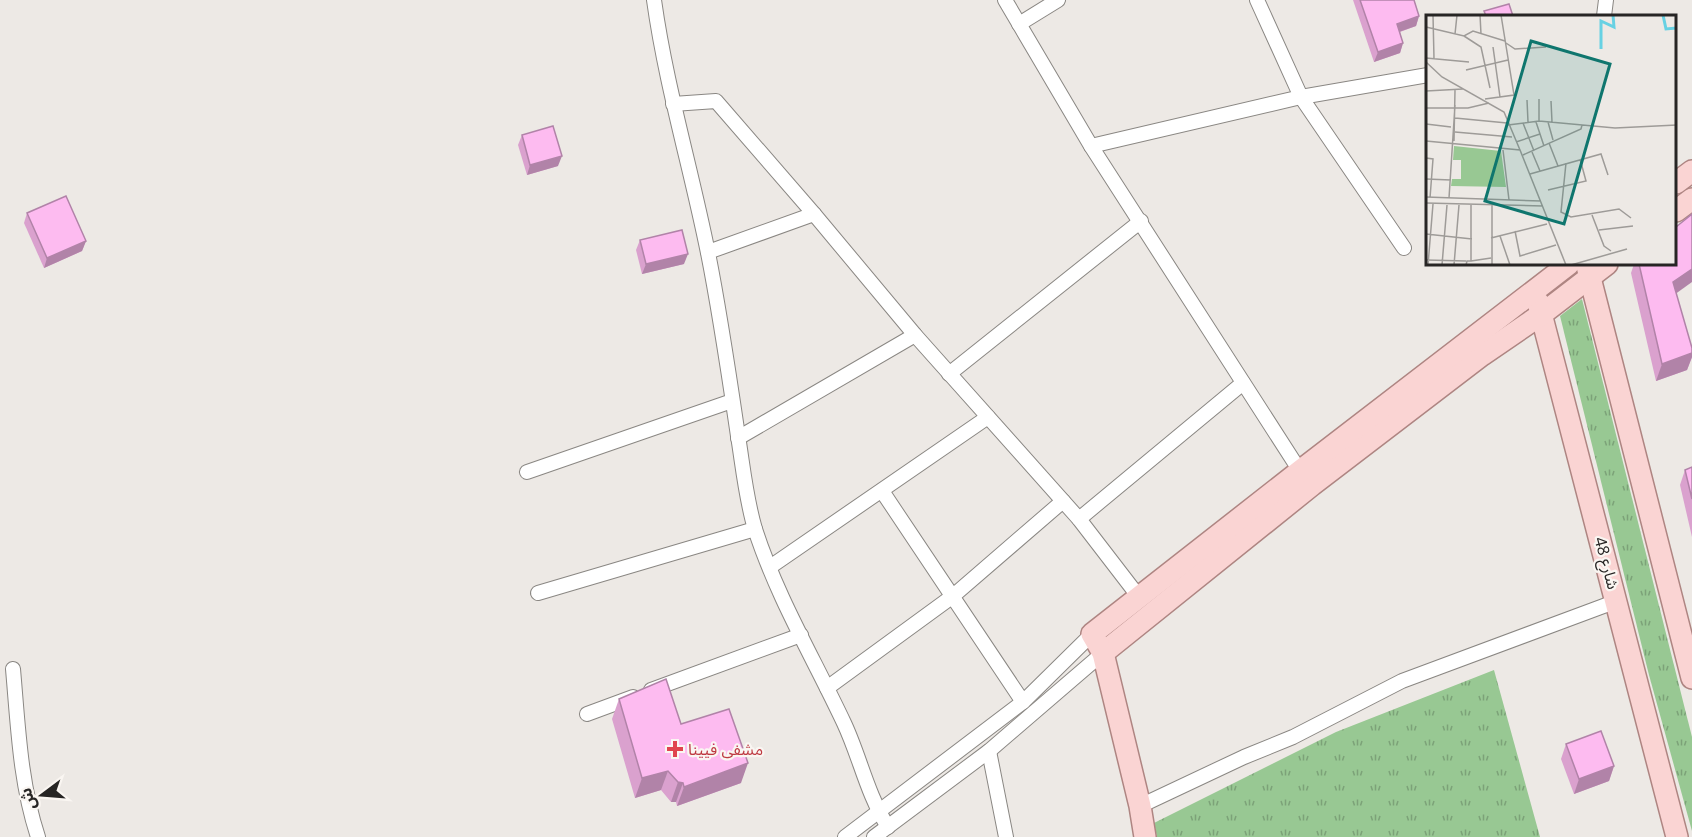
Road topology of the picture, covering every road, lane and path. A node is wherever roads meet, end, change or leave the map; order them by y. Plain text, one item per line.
1 (654, 0) edge
2 (1005, 0) edge
3 (1058, 0) edge
4 (1257, 0) edge
5 (1606, 0) edge
6 (1604, 15) edge
7 (1019, 24) junction
8 (1426, 75) edge
9 (1301, 97) junction
10 (673, 104) junction
11 (1091, 146) junction
12 (1692, 171) edge
13 (1677, 182) edge
14 (1692, 199) edge
15 (1677, 210) edge
16 (814, 214) junction
17 (1142, 221) junction
18 (1404, 249) dead end
19 (708, 252) junction
20 (1566, 266) edge
21 (1594, 268) edge
22 (1534, 290) junction
23 (1542, 314) junction
24 (915, 335) junction
25 (950, 374) junction
26 (1243, 383) junction
27 (732, 401) junction
28 (988, 417) junction
29 (738, 438) junction
30 (1300, 471) junction
31 (528, 472) dead end
32 (882, 490) junction
33 (1063, 501) junction
34 (1079, 519) junction
35 (755, 529) junction
36 (770, 567) junction
37 (538, 593) dead end
38 (952, 596) junction
39 (1139, 597) junction
40 (1617, 601) junction
41 (1092, 634) junction
42 (801, 635) junction
43 (1103, 653) junction
44 (13, 669) dead end
45 (1692, 678) edge
46 (827, 688) junction
47 (1023, 702) junction
48 (587, 714) dead end
49 (989, 751) junction
50 (1140, 806) junction
51 (878, 812) junction
52 (888, 827) junction
53 (38, 837) edge
54 (845, 837) edge
55 (874, 837) edge
56 (1006, 837) edge
57 (1145, 837) edge
58 (1677, 837) edge

1 - 10 street
2 - 7 street
3 - 7 street
4 - 9 street
5 - 6 street
7 - 11 street
8 - 9 street
9 - 11 street
9 - 18 street
10 - 16 street
10 - 19 street
11 - 17 street
12 - 13 main road
14 - 15 main road
16 - 19 street
16 - 24 street
17 - 25 street
17 - 26 street
19 - 27 street
20 - 22 main road
21 - 23 main road
21 - 45 main road
22 - 23 main road, 48 شارع
22 - 30 main road
23 - 40 main road, 48 شارع
23 - 43 main road
24 - 25 street
24 - 29 street
25 - 28 street
26 - 30 street
26 - 34 street
27 - 29 street
27 - 31 street
28 - 32 street
28 - 33 street
29 - 35 street
30 - 39 main road
32 - 36 street
32 - 38 street
33 - 34 street
33 - 38 street
34 - 39 street
35 - 36 street
35 - 37 street
36 - 42 street
38 - 46 street
38 - 47 street
39 - 41 main road
40 - 50 street
40 - 58 main road, 48 شارع
41 - 43 main road
41 - 47 street
42 - 46 street
42 - 48 street
43 - 49 street
43 - 50 main road
44 - 53 street
46 - 51 street
47 - 51 street
49 - 52 street
49 - 56 street
50 - 57 main road
51 - 52 street
51 - 54 street
52 - 55 street

